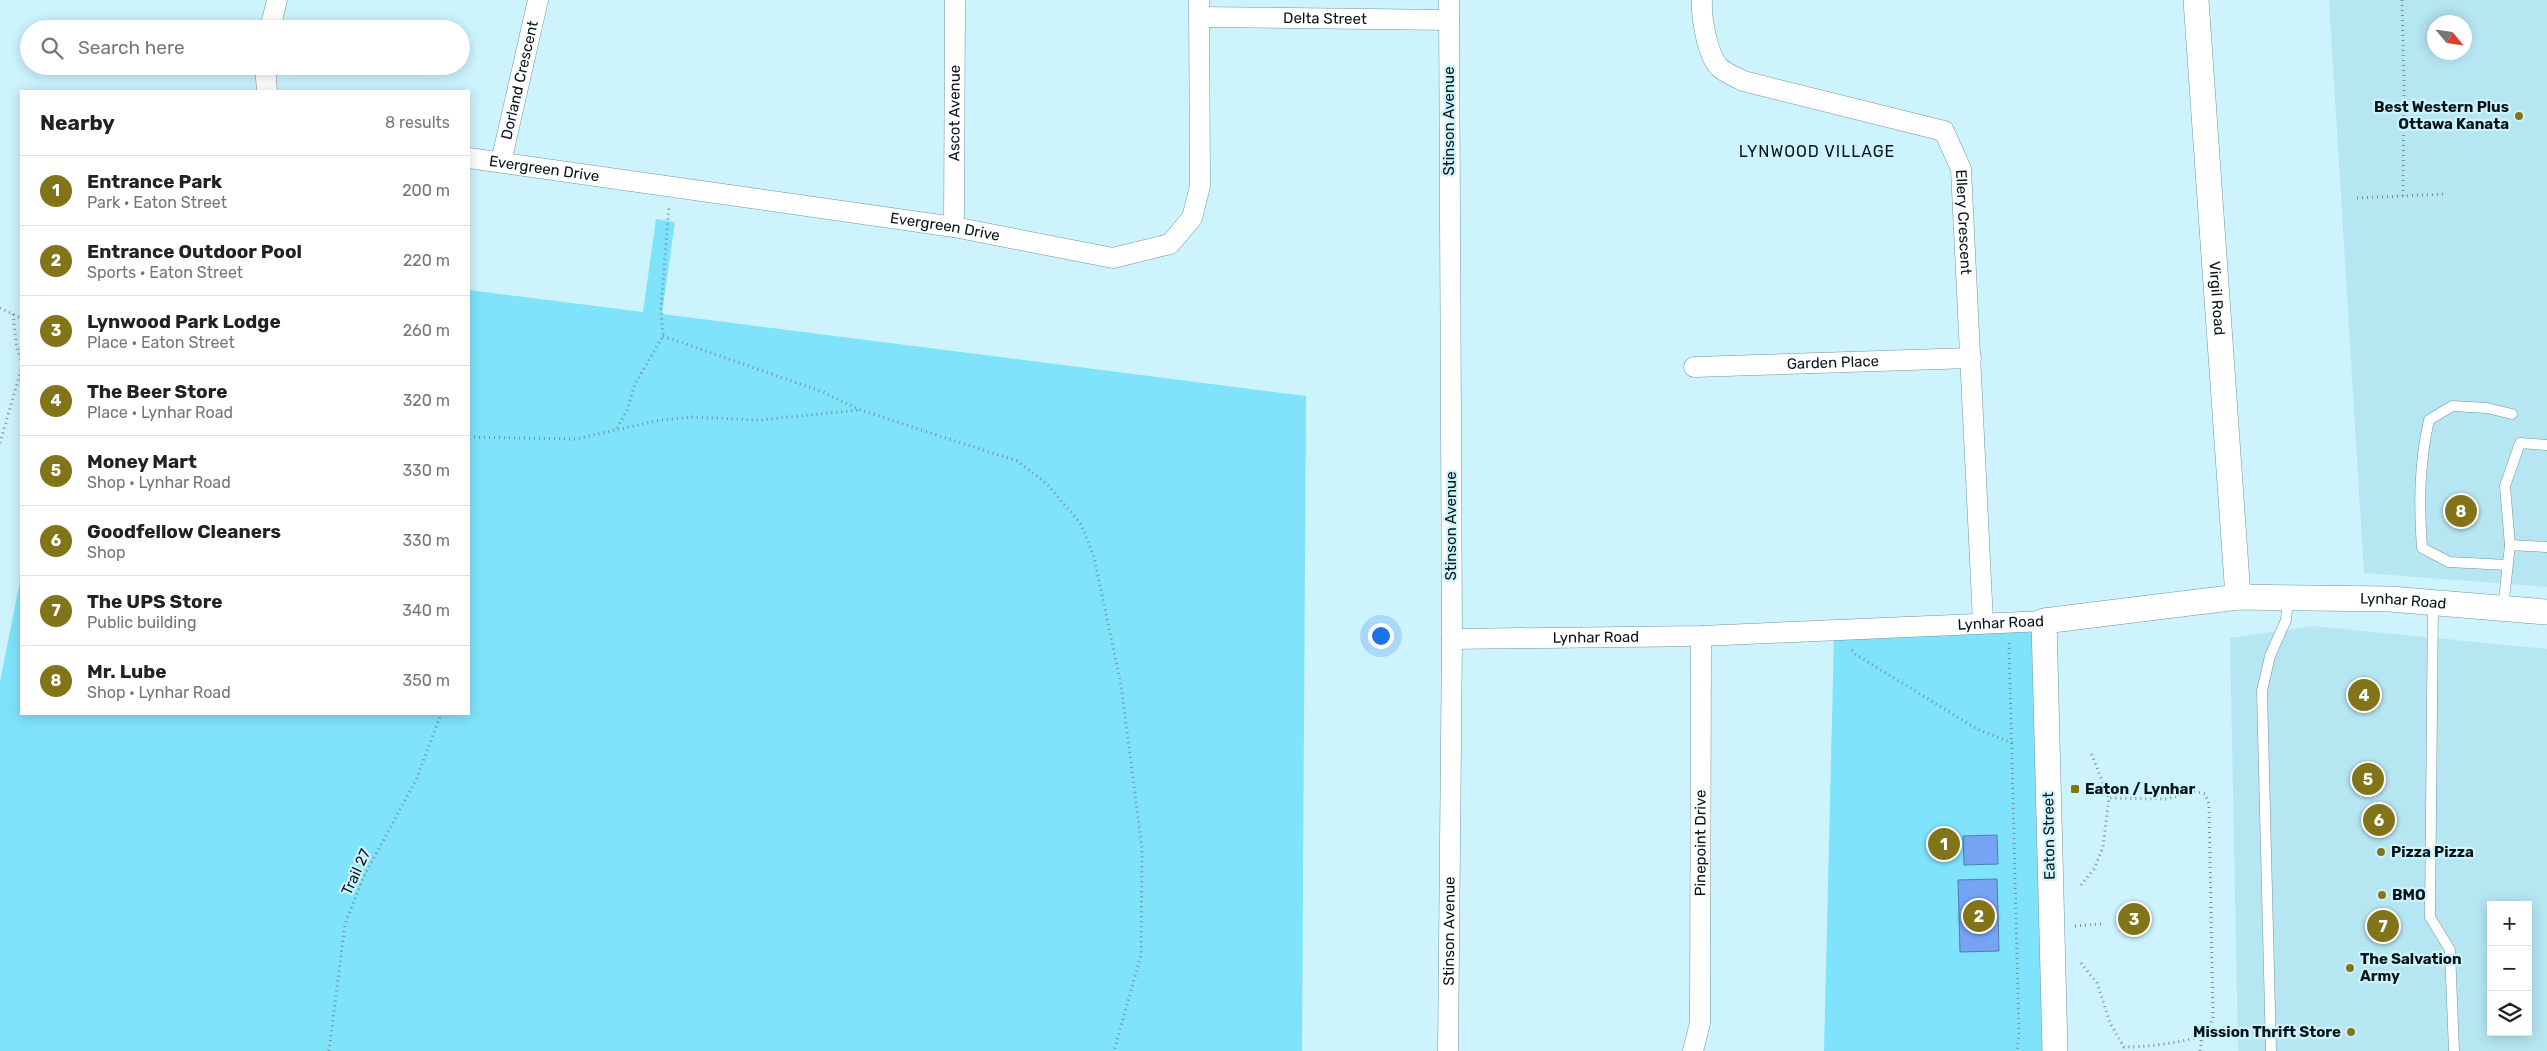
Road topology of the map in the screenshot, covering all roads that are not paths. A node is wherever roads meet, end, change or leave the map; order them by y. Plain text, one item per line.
1 (277, 0) edge
2 (538, 0) edge
3 (955, 0) edge
4 (1449, 0) edge
5 (1702, 0) edge
6 (2196, 0) edge
7 (1200, 9) edge
8 (272, 20) edge
9 (1449, 20) junction
10 (266, 75) edge
11 (267, 90) edge
12 (470, 158) edge
13 (501, 162) junction
14 (954, 227) junction
15 (1971, 358) junction
16 (1694, 367) dead end
17 (2512, 414) dead end
18 (2547, 445) edge
19 (2510, 545) junction
20 (2547, 547) edge
21 (2507, 565) junction
22 (2238, 597) junction
23 (2288, 598) junction
24 (2433, 602) junction
25 (2503, 608) junction
26 (2547, 612) edge
27 (2044, 621) junction
28 (1983, 622) junction
29 (1701, 636) junction
30 (1452, 640) junction
31 (1448, 1051) edge
32 (1693, 1051) edge
33 (2055, 1051) edge
34 (2271, 1051) edge
35 (2454, 1051) edge

1 - 8 street
2 - 13 street, Dorland Crescent
3 - 14 street, Ascot Avenue
4 - 9 street, Stinson Avenue
5 - 15 street, Ellery Crescent
6 - 22 street, Virgil Road
7 - 9 street, Delta Street
7 - 14 street, Evergreen Drive
9 - 30 street, Stinson Avenue
10 - 11 street
12 - 13 street, Evergreen Drive
13 - 14 street, Evergreen Drive
15 - 16 street, Garden Place
15 - 28 street, Ellery Crescent
17 - 21 lane
18 - 19 lane
19 - 20 lane
19 - 21 lane
21 - 25 lane
22 - 23 street, Lynhar Road
22 - 27 street, Lynhar Road
23 - 24 street, Lynhar Road
23 - 34 lane
24 - 25 street, Lynhar Road
24 - 35 lane
25 - 26 street, Lynhar Road
27 - 28 street, Lynhar Road
27 - 33 street, Eaton Street
28 - 29 street, Lynhar Road
29 - 30 street, Lynhar Road
29 - 32 street, Pinepoint Drive
30 - 31 street, Stinson Avenue

